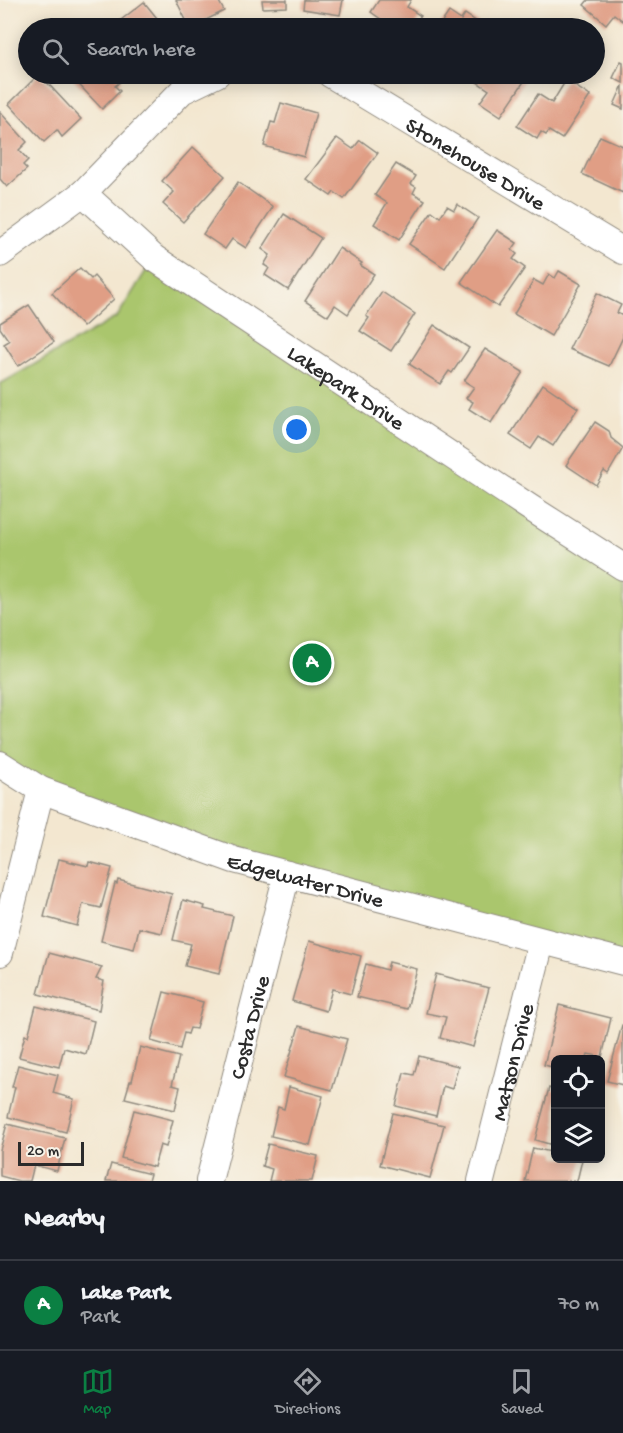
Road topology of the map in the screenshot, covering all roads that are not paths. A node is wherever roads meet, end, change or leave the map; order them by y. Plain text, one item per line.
1 (196, 84) edge
2 (347, 84) edge
3 (83, 193) junction
4 (623, 251) edge
5 (0, 254) edge
6 (623, 567) edge
7 (0, 764) edge
8 (41, 790) junction
9 (287, 874) junction
10 (541, 942) junction
11 (0, 953) edge
12 (623, 962) edge
13 (209, 1181) edge
14 (481, 1181) edge

1 - 3 street
2 - 4 street, Stonehouse Drive
3 - 5 street
3 - 6 street, Lakepark Drive
7 - 8 street, Edgewater Drive
8 - 9 street, Edgewater Drive
8 - 11 street
9 - 10 street, Edgewater Drive
9 - 13 street, Costa Drive
10 - 12 street, Edgewater Drive
10 - 14 street, Matson Drive

